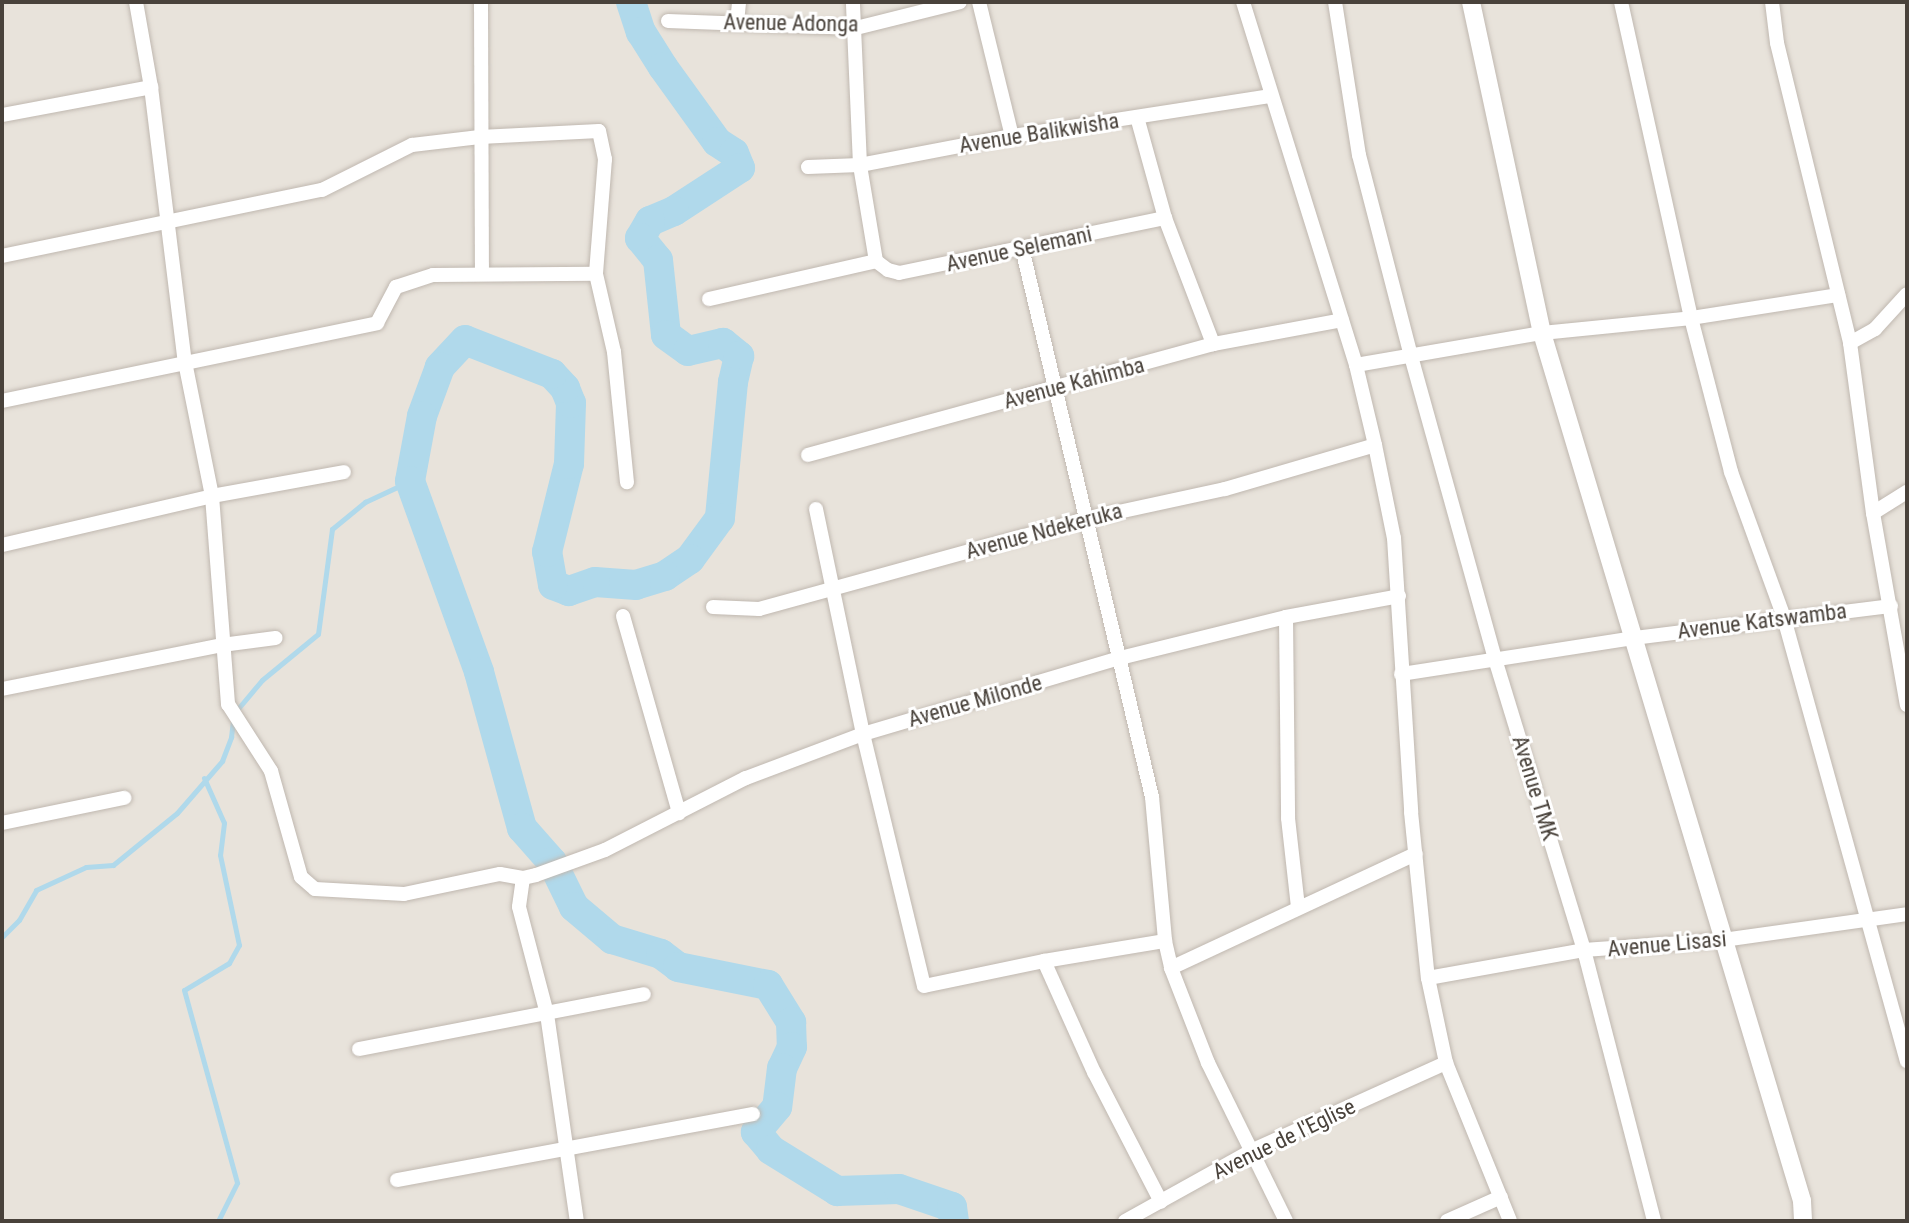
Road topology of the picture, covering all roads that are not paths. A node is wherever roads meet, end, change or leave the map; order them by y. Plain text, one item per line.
1 (136, 2) edge
2 (481, 2) edge
3 (739, 2) edge
4 (853, 2) edge
5 (979, 2) edge
6 (1243, 2) edge
7 (1335, 2) edge
8 (1471, 2) edge
9 (1621, 2) edge
10 (1772, 2) edge
11 (949, 3) edge
12 (668, 21) dead end
13 (737, 22) junction
14 (856, 28) junction
15 (151, 87) junction
16 (1269, 96) junction
17 (2, 115) edge
18 (1137, 117) junction
19 (1012, 136) junction
20 (480, 137) junction
21 (860, 165) junction
22 (808, 167) dead end
23 (1165, 218) junction
24 (166, 222) junction
25 (1022, 248) junction
26 (2, 256) edge
27 (876, 261) junction
28 (482, 274) junction
29 (596, 274) junction
30 (1907, 294) edge
31 (1838, 295) junction
32 (709, 299) dead end
33 (1691, 318) junction
34 (1342, 320) junction
35 (1542, 333) junction
36 (1850, 343) junction
37 (1213, 344) junction
38 (1411, 356) junction
39 (185, 362) junction
40 (1356, 365) junction
41 (1055, 387) junction
42 (2, 401) edge
43 (1375, 445) junction
44 (808, 455) dead end
45 (344, 472) dead end
46 (627, 482) dead end
47 (1907, 492) edge
48 (212, 496) junction
49 (816, 509) dead end
50 (1873, 513) junction
51 (1086, 519) junction
52 (2, 545) edge
53 (834, 587) junction
54 (1399, 596) junction
55 (1891, 606) junction
56 (713, 607) dead end
57 (623, 616) dead end
58 (1286, 617) junction
59 (1784, 618) junction
60 (276, 638) dead end
61 (1634, 638) junction
62 (222, 645) junction
63 (1903, 652) edge
64 (1120, 658) junction
65 (1495, 659) junction
66 (1401, 674) junction
67 (2, 689) edge
68 (1907, 705) edge
69 (863, 734) junction
70 (124, 798) dead end
71 (679, 813) junction
72 (2, 823) edge
73 (1416, 854) junction
74 (530, 877) junction
75 (1298, 907) junction
76 (1907, 914) edge
77 (1866, 919) junction
78 (1723, 940) junction
79 (1165, 941) junction
80 (1584, 950) junction
81 (1044, 961) junction
82 (1171, 968) junction
83 (1428, 978) junction
84 (644, 994) dead end
85 (547, 1014) junction
86 (359, 1049) dead end
87 (1907, 1061) edge
88 (1446, 1063) junction
89 (753, 1114) dead end
90 (567, 1147) junction
91 (1253, 1150) junction
92 (397, 1180) dead end
93 (1501, 1197) junction
94 (1161, 1202) junction
95 (577, 1221) edge
96 (1125, 1221) edge
97 (1286, 1221) edge
98 (1447, 1221) edge
99 (1510, 1221) edge
100 (1654, 1221) edge
101 (1803, 1221) edge

1 - 15 street
2 - 20 street
3 - 13 street
4 - 14 street
5 - 19 street
6 - 16 street
7 - 38 street, Avenue TMK
8 - 35 street
9 - 33 street
10 - 31 street
11 - 14 street, Avenue Adonga
12 - 13 street, Avenue Adonga
13 - 14 street, Avenue Adonga
14 - 21 street
15 - 17 street
15 - 24 street
16 - 18 street, Avenue Balikwisha
16 - 34 street
18 - 19 street, Avenue Balikwisha
18 - 23 street
19 - 21 street, Avenue Balikwisha
20 - 24 street
20 - 28 street
20 - 29 street
21 - 22 street, Avenue Balikwisha
21 - 27 street
23 - 25 street, Avenue Selemani
23 - 37 street
24 - 26 street
24 - 39 street
25 - 27 street, Avenue Selemani
25 - 41 street
27 - 32 street
28 - 29 street
28 - 39 street
29 - 46 street
30 - 36 street
31 - 33 street
31 - 36 street
33 - 35 street
33 - 59 street
34 - 37 street, Avenue Kahimba
34 - 40 street
35 - 38 street
35 - 61 street
36 - 50 street
37 - 41 street, Avenue Kahimba
38 - 40 street
38 - 65 street, Avenue TMK
39 - 42 street
39 - 48 street
40 - 43 street
41 - 44 street, Avenue Kahimba
41 - 51 street
43 - 51 street, Avenue Ndekeruka
43 - 54 street
45 - 48 street
47 - 50 street
48 - 52 street
48 - 62 street
49 - 53 street
50 - 55 street
51 - 53 street, Avenue Ndekeruka
51 - 64 street
53 - 56 street, Avenue Ndekeruka
53 - 69 street
54 - 58 street, Avenue Milonde
54 - 66 street
55 - 59 street, Avenue Katswamba
55 - 63 street
57 - 71 street
58 - 64 street, Avenue Milonde
58 - 75 street
59 - 61 street, Avenue Katswamba
59 - 77 street
60 - 62 street
61 - 65 street
61 - 78 street
62 - 67 street
62 - 74 street, Avenue Milonde
63 - 68 street
64 - 69 street, Avenue Milonde
64 - 79 street
65 - 66 street
65 - 80 street, Avenue TMK
66 - 73 street
69 - 71 street, Avenue Milonde
69 - 81 street
70 - 72 street
71 - 74 street, Avenue Milonde
73 - 75 street
73 - 83 street
74 - 85 street
75 - 82 street
76 - 77 street, Avenue Lisasi
77 - 78 street, Avenue Lisasi
77 - 87 street
78 - 80 street, Avenue Lisasi
78 - 101 street
79 - 81 street
79 - 82 street
80 - 83 street, Avenue Lisasi
80 - 100 street, Avenue TMK
81 - 94 street
82 - 91 street
83 - 88 street
84 - 85 street
85 - 86 street
85 - 90 street
88 - 91 street, Avenue de l'Eglise
88 - 93 street
89 - 90 street
90 - 92 street
90 - 95 street
91 - 94 street, Avenue de l'Eglise
91 - 97 street
93 - 98 street
93 - 99 street
94 - 96 street, Avenue de l'Eglise

